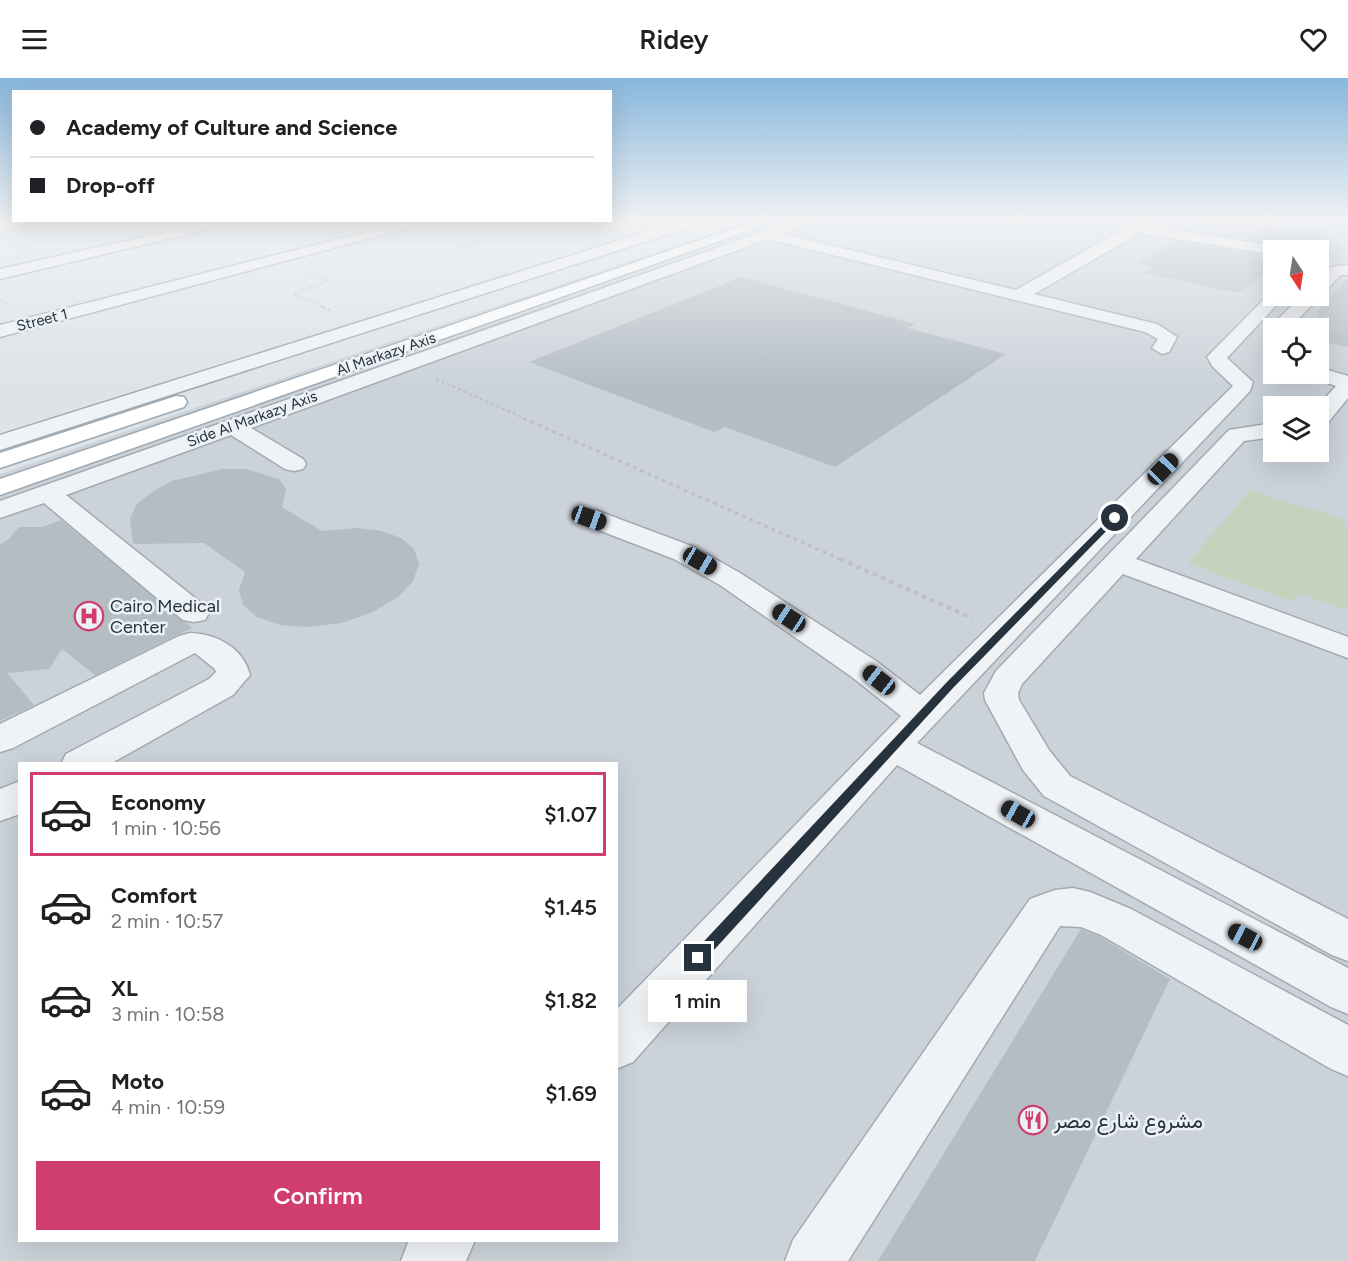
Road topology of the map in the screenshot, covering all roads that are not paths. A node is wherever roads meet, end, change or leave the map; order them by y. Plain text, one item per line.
1 (220, 275) edge
2 (524, 275) edge
3 (548, 275) edge
4 (614, 275) edge
5 (655, 275) edge
6 (951, 275) edge
7 (1057, 275) edge
8 (1022, 294) junction
9 (1267, 306) edge
10 (1301, 306) edge
11 (1289, 318) edge
12 (416, 324) junction
13 (471, 325) junction
14 (0, 331) edge
15 (1162, 348) dead end
16 (302, 360) junction
17 (360, 363) junction
18 (1329, 377) edge
19 (315, 379) junction
20 (1348, 384) edge
21 (334, 390) junction
22 (1329, 407) edge
23 (233, 426) junction
24 (1263, 431) edge
25 (0, 443) edge
26 (0, 461) edge
27 (294, 464) dead end
28 (0, 487) edge
29 (48, 493) junction
30 (0, 510) edge
31 (589, 518) dead end
32 (1118, 562) junction
33 (194, 613) dead end
34 (1348, 648) edge
35 (922, 715) junction
36 (0, 739) edge
37 (894, 747) junction
38 (83, 762) edge
39 (18, 797) edge
40 (0, 806) edge
41 (1348, 941) edge
42 (1348, 992) edge
43 (618, 1044) edge
44 (1348, 1052) edge
45 (444, 1242) edge
46 (430, 1261) edge
47 (814, 1261) edge

1 - 14 street, Street 1
2 - 25 street
3 - 12 main road, Al Markazy Axis
4 - 13 main road, Al Markazy Axis
5 - 21 street, Side Al Markazy Axis
6 - 8 street
7 - 8 street
8 - 15 street
9 - 35 street
10 - 11 street
12 - 13 main road
12 - 16 main road, Al Markazy Axis
13 - 17 main road, Al Markazy Axis
16 - 17 main road
16 - 26 main road, Al Markazy Axis
17 - 19 main road, Al Markazy Axis
18 - 20 street
19 - 21 main road
19 - 28 main road, Al Markazy Axis
20 - 22 street
21 - 23 street, Side Al Markazy Axis
23 - 27 street
23 - 29 street, Side Al Markazy Axis
24 - 32 street
29 - 30 street, Side Al Markazy Axis
29 - 33 street
31 - 35 street
32 - 34 street
32 - 41 street
35 - 37 street
36 - 38 street
37 - 42 street
37 - 43 street
39 - 40 street
44 - 47 street
45 - 46 street

